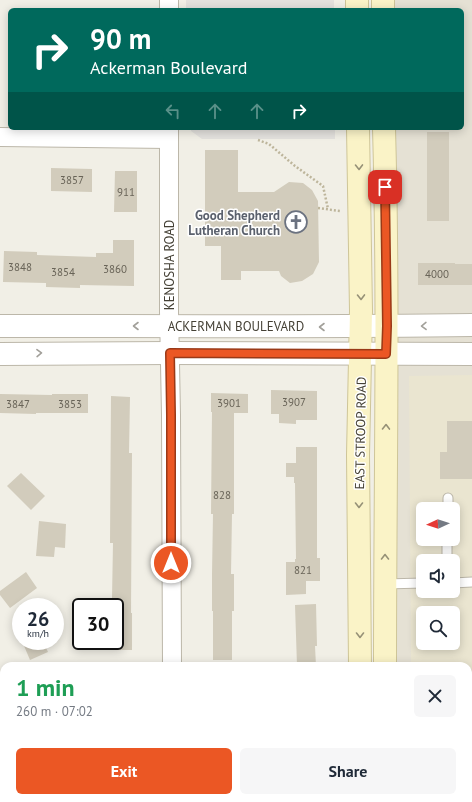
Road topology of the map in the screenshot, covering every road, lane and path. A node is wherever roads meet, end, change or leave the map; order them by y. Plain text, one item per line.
1 (358, 130) edge
2 (384, 130) edge
3 (169, 133) edge
4 (0, 137) edge
5 (258, 140) dead end
6 (318, 208) dead end
7 (328, 209) junction
8 (340, 211) dead end
9 (0, 326) edge
10 (169, 326) junction
11 (387, 326) junction
12 (472, 326) edge
13 (361, 327) junction
14 (170, 353) junction
15 (0, 354) edge
16 (361, 354) junction
17 (386, 354) junction
18 (472, 354) edge
19 (448, 498) dead end
20 (448, 502) edge
21 (472, 582) edge
22 (416, 583) edge
23 (460, 583) edge
24 (385, 584) junction
25 (172, 662) edge
26 (360, 662) edge
27 (385, 662) edge

1 -> 13 main road, EAST STROOP ROAD
2 - 11 main road, EAST STROOP ROAD
3 - 4 street
3 - 10 street, KENOSHA ROAD
5 - 7 path
6 - 7 path
7 - 8 path
10 -> 9 street, ACKERMAN BOULEVARD
13 -> 10 street, ACKERMAN BOULEVARD
10 - 14 street, KENOSHA ROAD
12 -> 11 street, ACKERMAN BOULEVARD
11 - 13 street, ACKERMAN BOULEVARD
11 - 17 main road, EAST STROOP ROAD
13 - 16 main road, EAST STROOP ROAD
15 -> 14 street, ACKERMAN BOULEVARD
14 - 16 street, ACKERMAN BOULEVARD
14 - 25 street, KENOSHA ROAD
16 - 17 street, ACKERMAN BOULEVARD
16 -> 26 main road, EAST STROOP ROAD
17 - 18 street, ACKERMAN BOULEVARD
24 -> 17 main road, EAST STROOP ROAD
19 - 20 lane
21 - 23 lane
22 - 24 lane
24 - 27 main road, EAST STROOP ROAD

